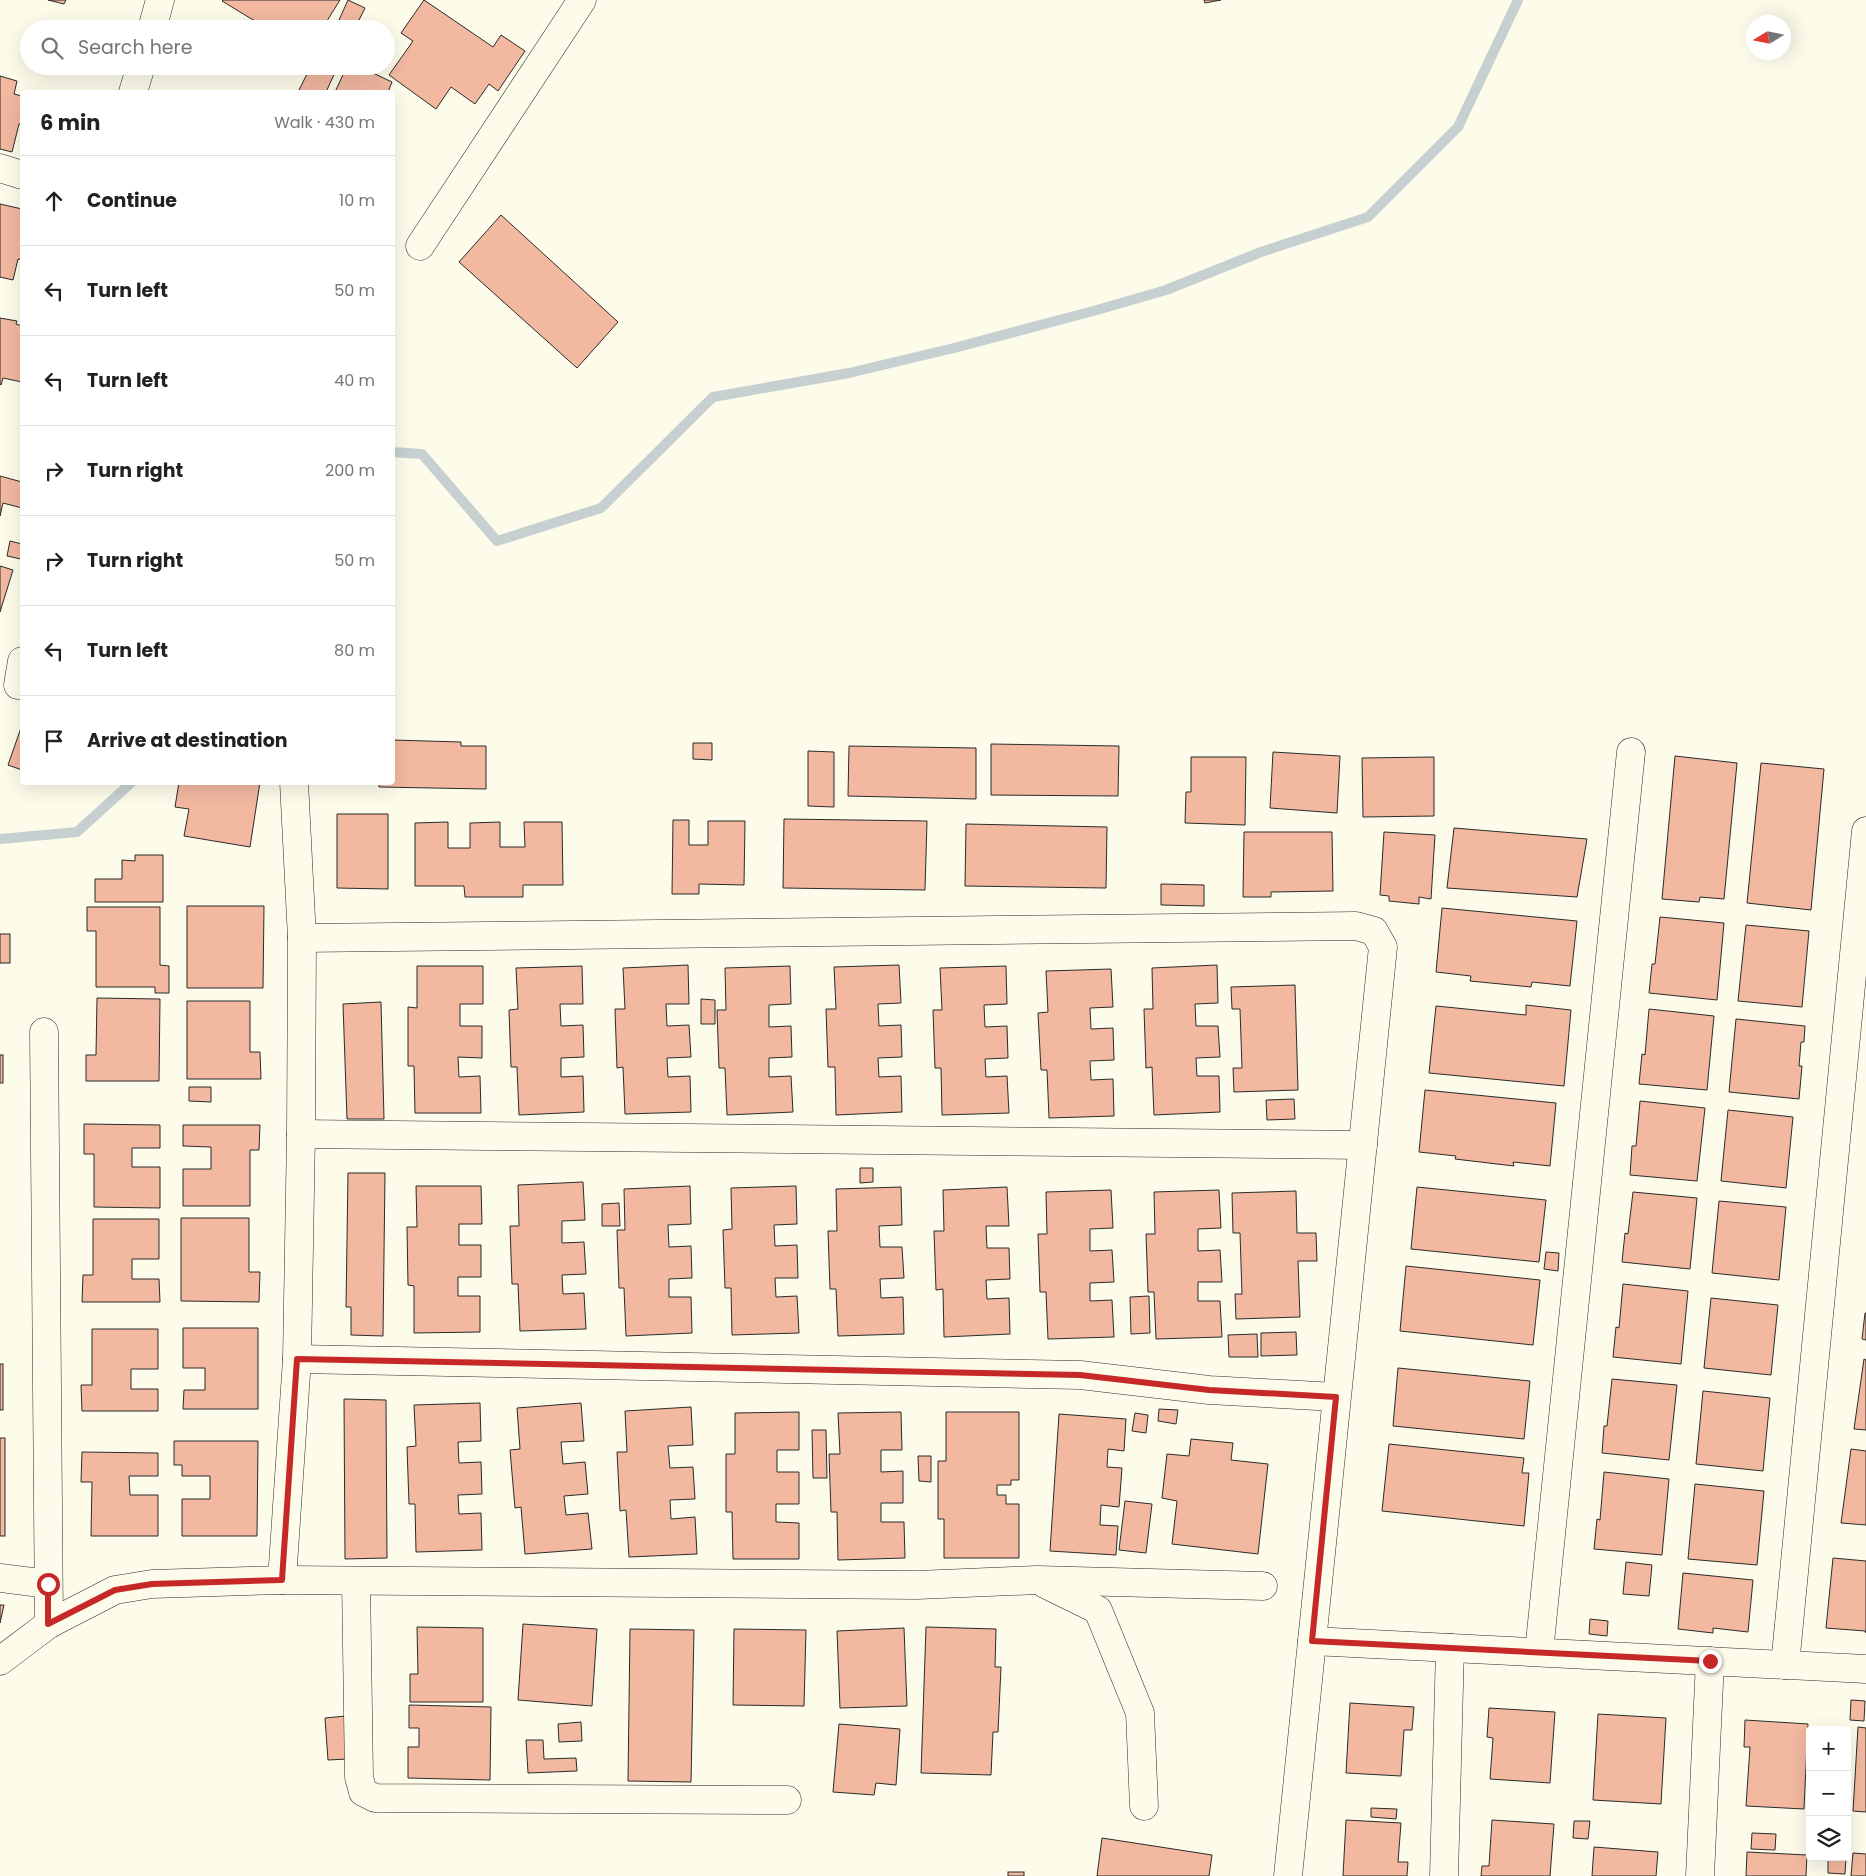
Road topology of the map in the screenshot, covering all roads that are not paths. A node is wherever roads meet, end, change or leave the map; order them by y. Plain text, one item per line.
1 (160, 0) edge
2 (582, 0) edge
3 (154, 20) edge
4 (138, 75) edge
5 (134, 90) edge
6 (0, 168) edge
7 (20, 174) edge
8 (420, 246) dead end
9 (1631, 752) dead end
10 (294, 785) edge
11 (1866, 831) edge
12 (302, 938) junction
13 (1860, 954) edge
14 (44, 1032) dead end
15 (301, 1134) junction
16 (1363, 1145) junction
17 (297, 1359) junction
18 (1336, 1397) junction
19 (0, 1578) edge
20 (282, 1580) junction
21 (1037, 1580) junction
22 (356, 1581) junction
23 (48, 1584) junction
24 (1263, 1586) dead end
25 (48, 1624) junction
26 (1312, 1641) junction
27 (1450, 1648) junction
28 (1539, 1652) junction
29 (0, 1660) edge
30 (1710, 1661) junction
31 (1785, 1665) junction
32 (1866, 1669) edge
33 (787, 1800) dead end
34 (1144, 1806) dead end
35 (1288, 1876) edge
36 (1444, 1876) edge
37 (1700, 1876) edge

1 - 3 street
2 - 8 street
4 - 5 street
6 - 7 street
9 - 28 street
10 - 12 street
11 - 13 street
12 - 15 street
12 - 16 street
13 - 31 street
14 - 23 street
15 - 16 street
15 - 17 street
16 - 18 street
17 - 18 street
17 - 20 street
18 - 26 street
19 - 23 street
20 - 22 street
20 - 25 street
21 - 22 street
21 - 24 street
21 - 34 street
22 - 33 street
23 - 25 street
25 - 29 street
26 - 27 street
26 - 35 street
27 - 28 street
27 - 36 street
28 - 30 street
30 - 31 street
30 - 37 street
31 - 32 street

